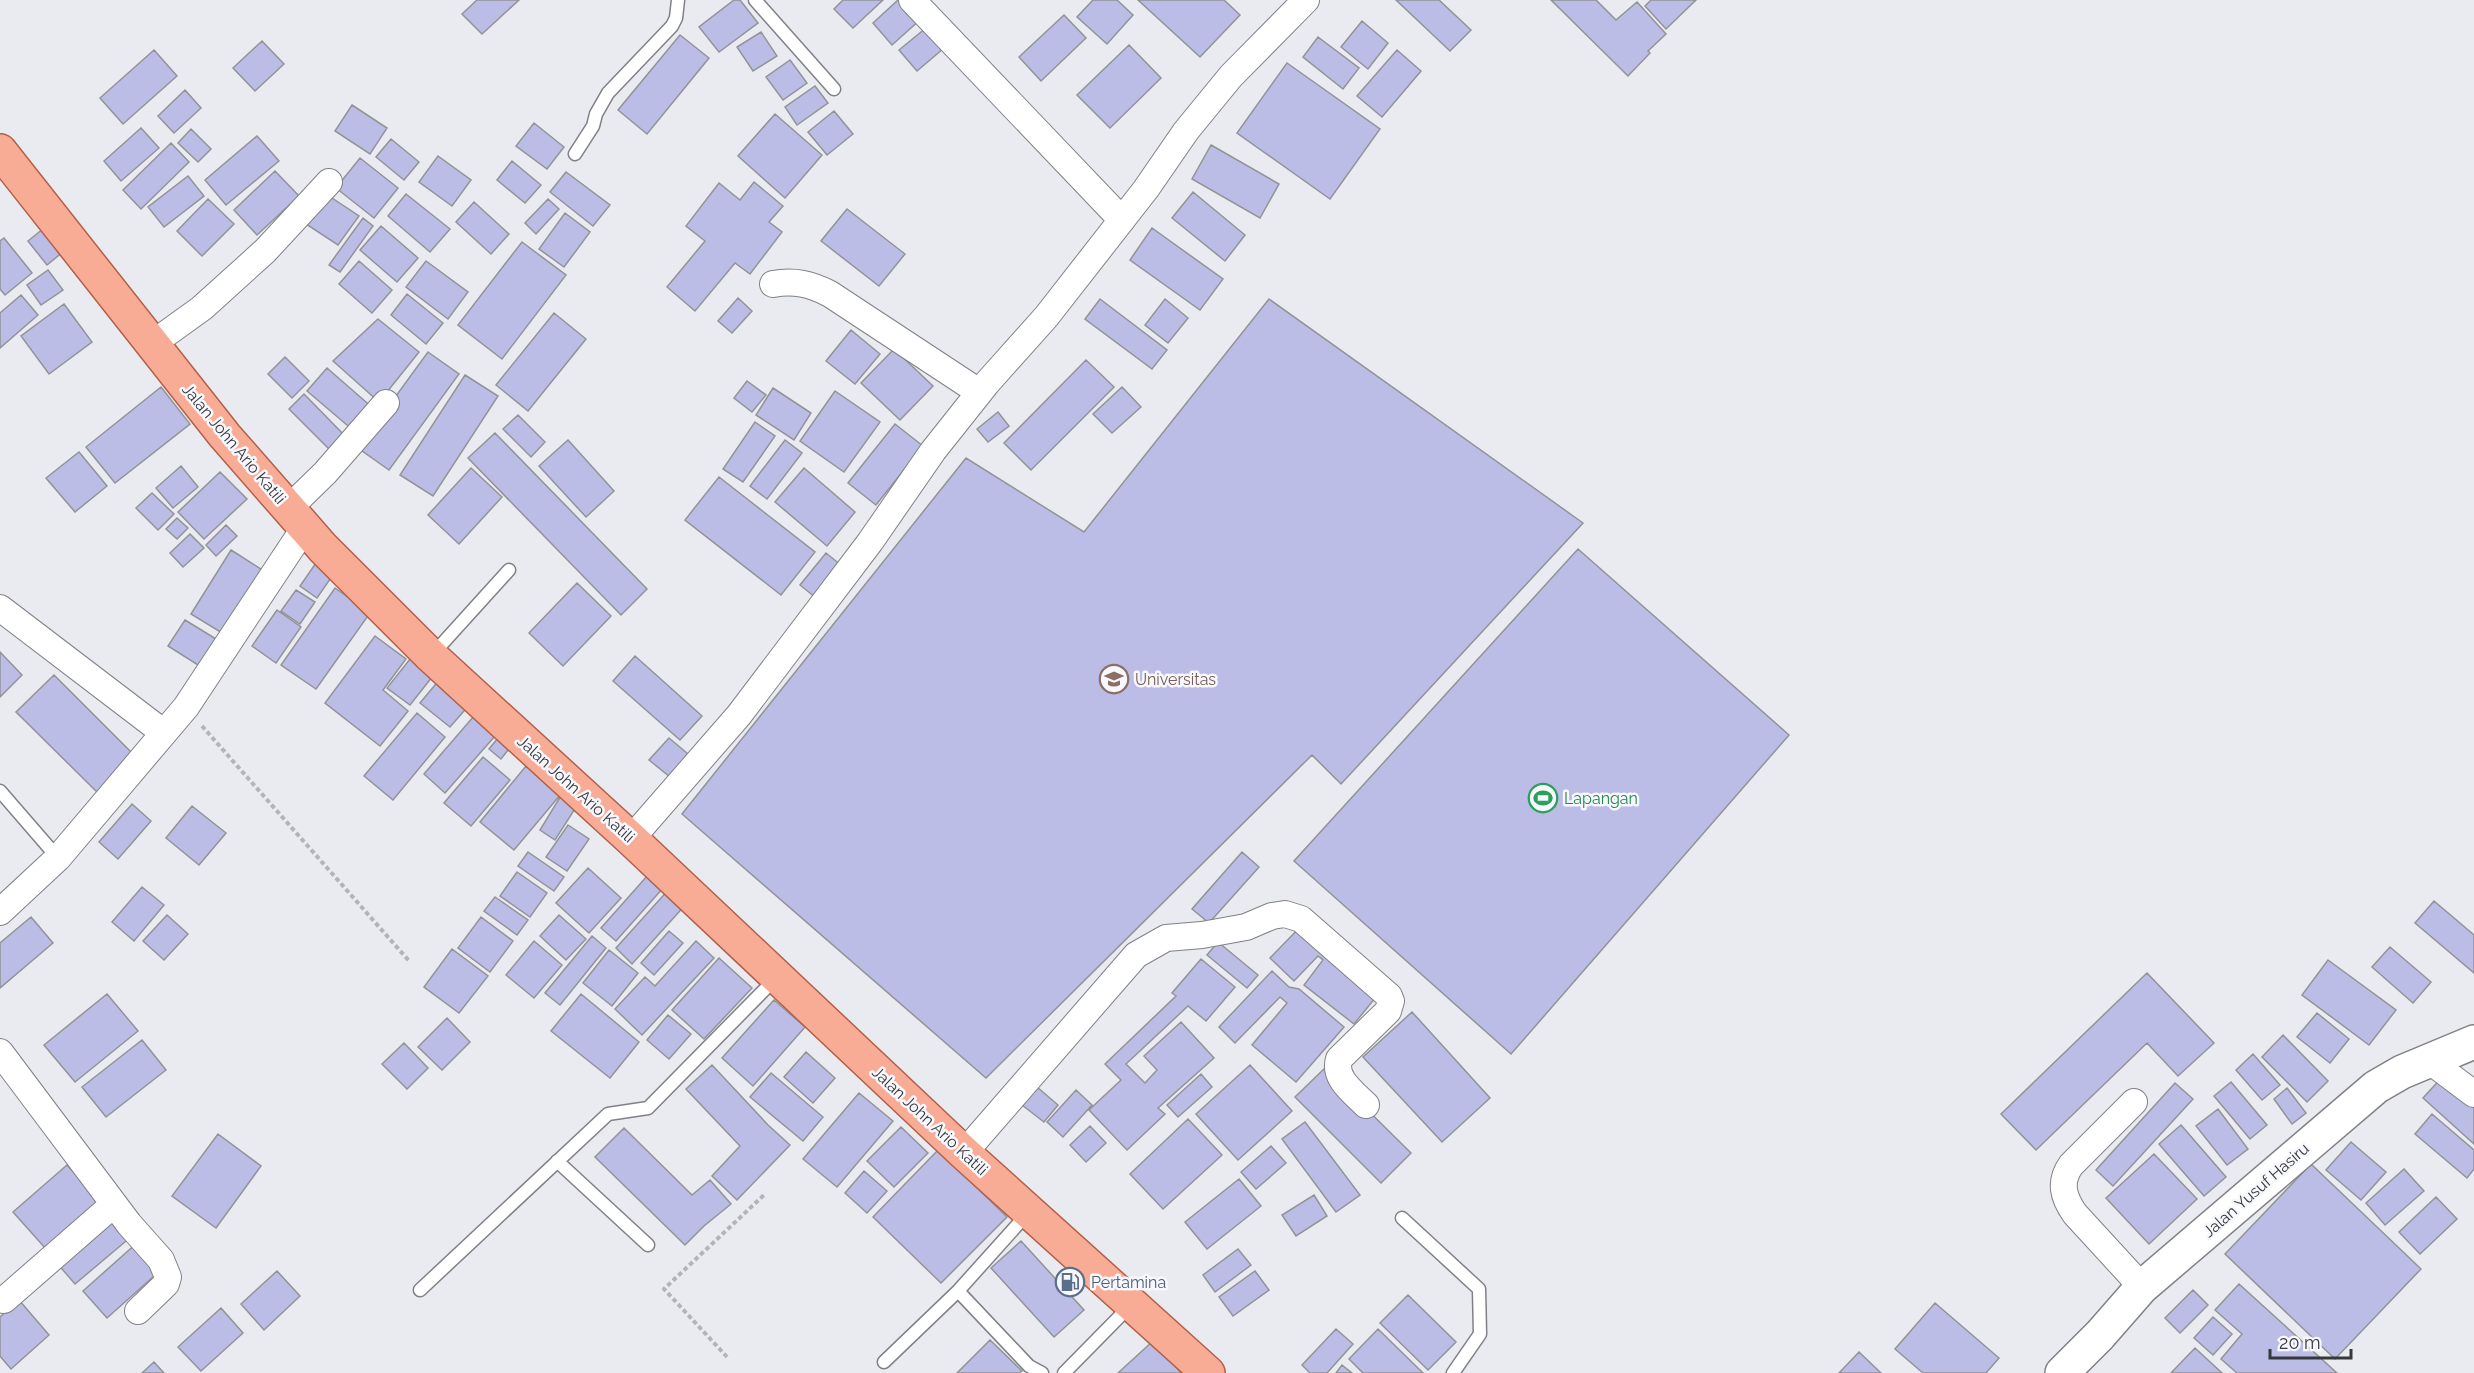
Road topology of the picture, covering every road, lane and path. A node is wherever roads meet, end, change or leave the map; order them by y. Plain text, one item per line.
1 (678, 0) edge
2 (755, 0) edge
3 (912, 0) edge
4 (1306, 0) edge
5 (834, 88) dead end
6 (0, 151) edge
7 (575, 154) dead end
8 (329, 182) dead end
9 (1122, 220) junction
10 (773, 284) dead end
11 (152, 344) junction
12 (979, 392) junction
13 (386, 403) dead end
14 (297, 518) junction
15 (509, 570) dead end
16 (0, 608) edge
17 (431, 656) junction
18 (186, 707) junction
19 (164, 733) junction
20 (0, 791) edge
21 (631, 839) junction
22 (58, 858) junction
23 (0, 912) edge
24 (410, 962) dead end
25 (777, 978) junction
26 (2474, 1042) edge
27 (0, 1052) edge
28 (2430, 1061) junction
29 (2474, 1095) edge
30 (2134, 1102) dead end
31 (1366, 1105) dead end
32 (963, 1153) junction
33 (557, 1161) junction
34 (764, 1195) dead end
35 (114, 1204) junction
36 (1029, 1212) junction
37 (1402, 1218) dead end
38 (648, 1245) dead end
39 (2142, 1287) junction
40 (420, 1290) dead end
41 (958, 1291) junction
42 (4, 1300) dead end
43 (1128, 1301) junction
44 (138, 1311) dead end
45 (726, 1357) dead end
46 (885, 1362) dead end
47 (1042, 1373) edge
48 (1065, 1373) edge
49 (1208, 1373) edge
50 (1453, 1373) edge
51 (2062, 1373) edge

1 - 7 lane
2 - 5 lane
3 - 9 street
4 - 9 street
6 - 11 main road, Jalan John Ario Katili
8 - 11 street
9 - 12 street
10 - 12 street
11 - 14 main road, Jalan John Ario Katili
12 - 21 street
13 - 14 street
14 - 17 main road, Jalan John Ario Katili
14 - 18 street
15 - 17 lane
16 - 19 street
17 - 21 main road, Jalan John Ario Katili
18 - 19 street
18 - 24 path
19 - 22 street
20 - 22 lane
21 - 25 main road, Jalan John Ario Katili
22 - 23 street
25 - 32 main road, Jalan John Ario Katili
25 - 33 lane
26 - 28 main road, Jalan Yusuf Hasiru
27 - 35 street
28 - 29 street
28 - 39 main road, Jalan Yusuf Hasiru
30 - 39 street
31 - 32 street
32 - 36 main road, Jalan John Ario Katili
33 - 38 lane
33 - 40 lane
34 - 45 path
35 - 42 street
35 - 44 street
36 - 41 lane
36 - 43 main road, Jalan John Ario Katili
37 - 50 lane
39 - 51 main road, Jalan Yusuf Hasiru
41 - 46 lane
41 - 47 lane
43 - 48 lane
43 - 49 main road, Jalan John Ario Katili

